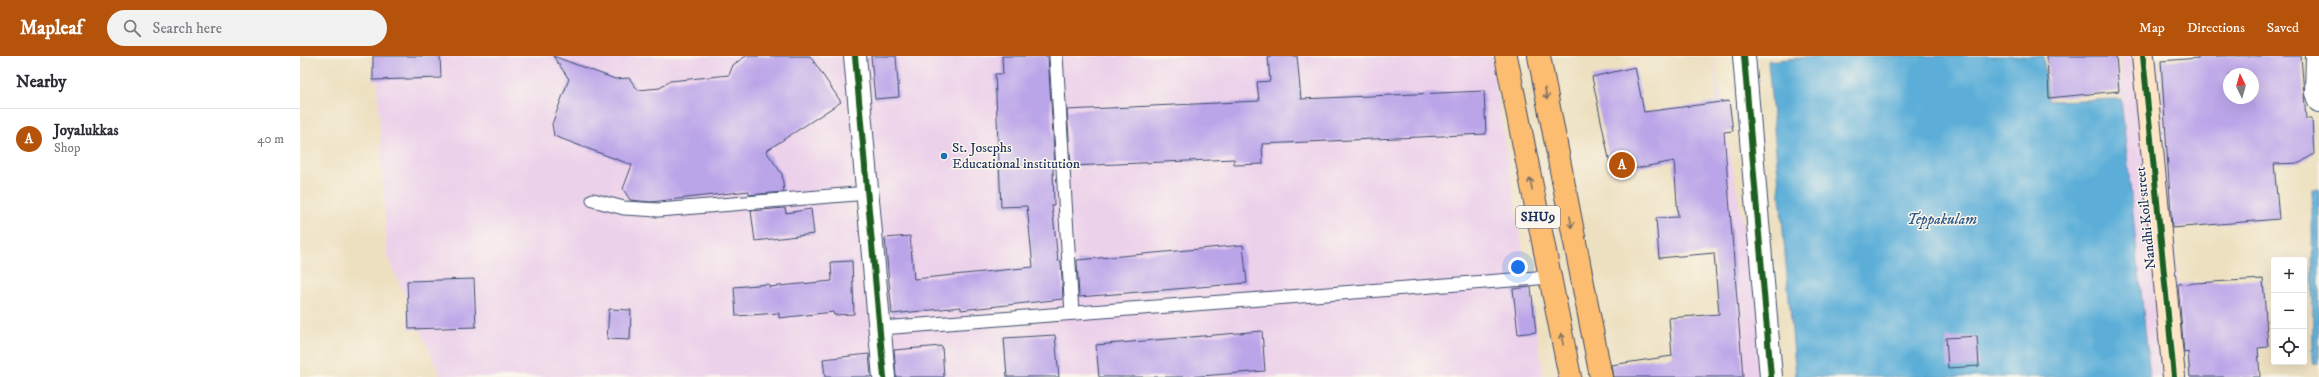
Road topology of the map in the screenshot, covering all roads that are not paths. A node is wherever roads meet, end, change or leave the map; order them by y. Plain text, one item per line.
1 (855, 56) edge
2 (1056, 56) edge
3 (1506, 56) edge
4 (1539, 56) edge
5 (1744, 56) edge
6 (2142, 56) edge
7 (2317, 56) edge
8 (2319, 101) edge
9 (868, 193) junction
10 (593, 200) dead end
11 (1550, 276) junction
12 (1072, 314) junction
13 (881, 328) junction
14 (884, 377) edge
15 (1570, 377) edge
16 (1601, 377) edge
17 (1771, 377) edge
18 (2174, 377) edge

1 - 9 street
2 - 12 lane
11 -> 3 main road, SHU9
4 -> 16 main road, SHU9
5 - 17 street
6 - 18 street, Nandhi Koil street
7 - 8 street
9 - 10 lane
9 - 13 street
11 - 12 lane
15 -> 11 main road, SHU9
12 - 13 lane
13 - 14 street

